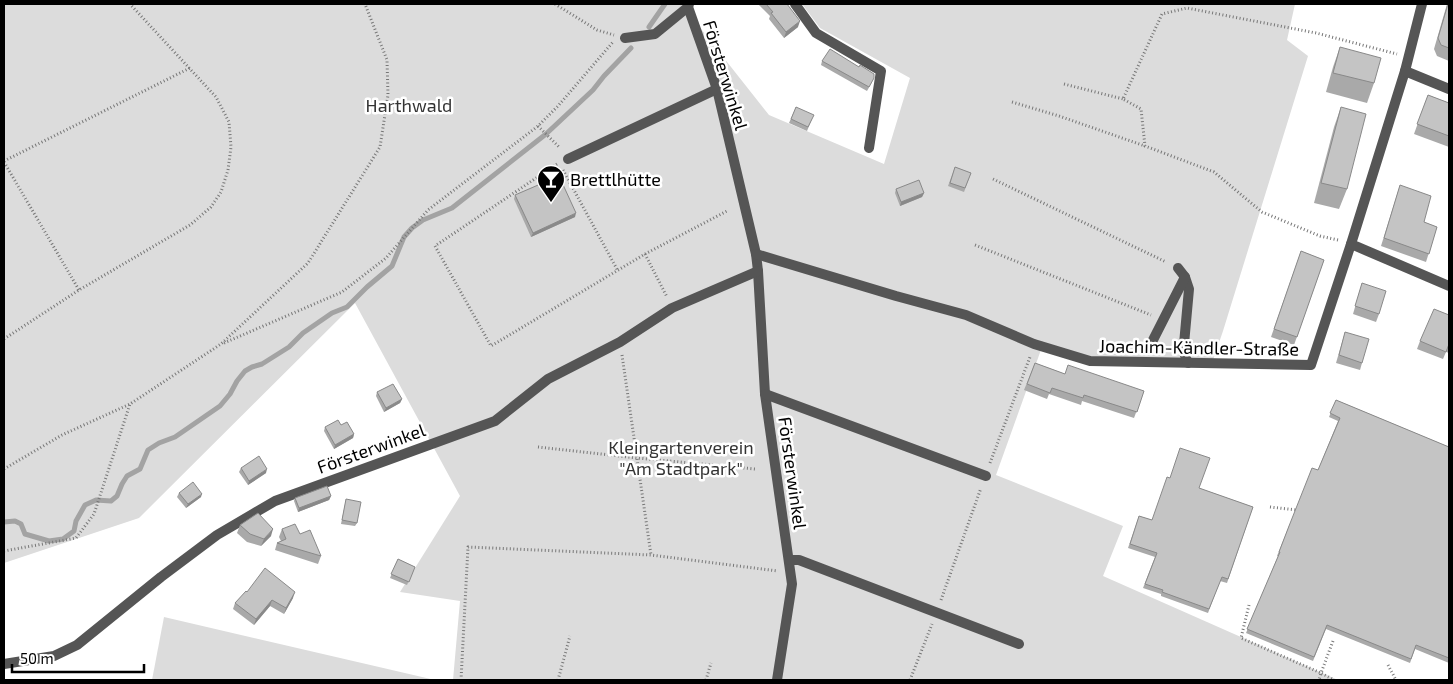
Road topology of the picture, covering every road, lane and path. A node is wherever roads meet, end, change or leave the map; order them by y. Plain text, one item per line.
1 (130, 4) edge
2 (364, 4) edge
3 (555, 4) edge
4 (795, 4) edge
5 (1422, 4) edge
6 (689, 5) edge
7 (621, 37) junction
8 (1408, 57) junction
9 (190, 68) junction
10 (1405, 71) junction
11 (1064, 84) dead end
12 (717, 89) junction
13 (1449, 89) edge
14 (1123, 99) junction
15 (1012, 102) dead end
16 (538, 126) junction
17 (554, 141) dead end
18 (1145, 146) junction
19 (869, 148) dead end
20 (564, 161) junction
21 (4, 162) edge
22 (994, 179) dead end
23 (727, 211) dead end
24 (1351, 244) junction
25 (975, 245) dead end
26 (645, 254) junction
27 (756, 254) junction
28 (1178, 268) joint
29 (758, 270) junction
30 (618, 271) junction
31 (1185, 277) junction
32 (1449, 286) edge
33 (79, 290) junction
34 (672, 308) junction
35 (1163, 320) junction
36 (4, 339) edge
37 (620, 342) junction
38 (1152, 342) dead end
39 (221, 344) junction
40 (1034, 344) junction
41 (1188, 363) junction
42 (765, 394) junction
43 (130, 404) junction
44 (538, 447) dead end
45 (637, 458) junction
46 (4, 469) edge
47 (755, 469) dead end
48 (986, 476) junction
49 (1270, 507) dead end
50 (1298, 510) edge
51 (4, 551) edge
52 (651, 555) junction
53 (789, 560) junction
54 (791, 573) junction
55 (1248, 605) dead end
56 (937, 612) junction
57 (570, 636) dead end
58 (1333, 641) dead end
59 (1019, 644) dead end
60 (710, 663) dead end
61 (4, 664) edge
62 (1388, 665) dead end
63 (1321, 673) junction
64 (461, 680) edge
65 (558, 680) edge
66 (706, 680) edge
67 (777, 680) edge
68 (910, 680) edge
69 (1318, 680) edge
70 (1334, 680) edge
71 (1396, 680) edge

1 - 9 path
2 - 39 path
3 - 7 path
4 - 19 street
5 - 8 street, Joachim-Kändler-Straße
6 - 7 street
6 - 12 street, Försterwinkel
7 - 16 path
8 - 10 street, Joachim-Kändler-Straße
8 - 14 path
9 - 21 path
9 - 33 path
10 - 13 street
10 - 24 street, Joachim-Kändler-Straße
11 - 14 path
12 - 20 street
12 - 27 street, Försterwinkel
14 - 18 path
15 - 18 path
16 - 17 path
16 - 39 path
18 - 24 path
20 - 30 path
20 - 30 path
21 - 33 path
22 - 28 path
23 - 26 path
24 - 32 street
24 - 41 street, Joachim-Kändler-Straße
25 - 35 path
26 - 30 path
26 - 34 path
27 - 29 street, Försterwinkel
27 - 40 street, Joachim-Kändler-Straße
28 - 31 street
29 - 34 street, Försterwinkel
29 - 42 street, Försterwinkel
31 - 35 street
31 - 41 street
33 - 36 path
34 - 37 street, Försterwinkel
35 - 38 street
37 - 45 path
37 - 61 street, Försterwinkel
39 - 43 path
40 - 41 street, Joachim-Kändler-Straße
40 - 48 path
42 - 48 street
42 - 53 street, Försterwinkel
43 - 46 path
43 - 51 path
44 - 45 path
45 - 47 path
45 - 52 path
48 - 56 path
49 - 50 path
52 - 54 path
52 - 64 path
53 - 54 street, Försterwinkel
53 - 56 street
54 - 67 street, Försterwinkel
55 - 63 path
56 - 59 street
56 - 68 path
57 - 65 path
58 - 63 path
60 - 66 path
62 - 71 path
63 - 69 path
63 - 70 path

